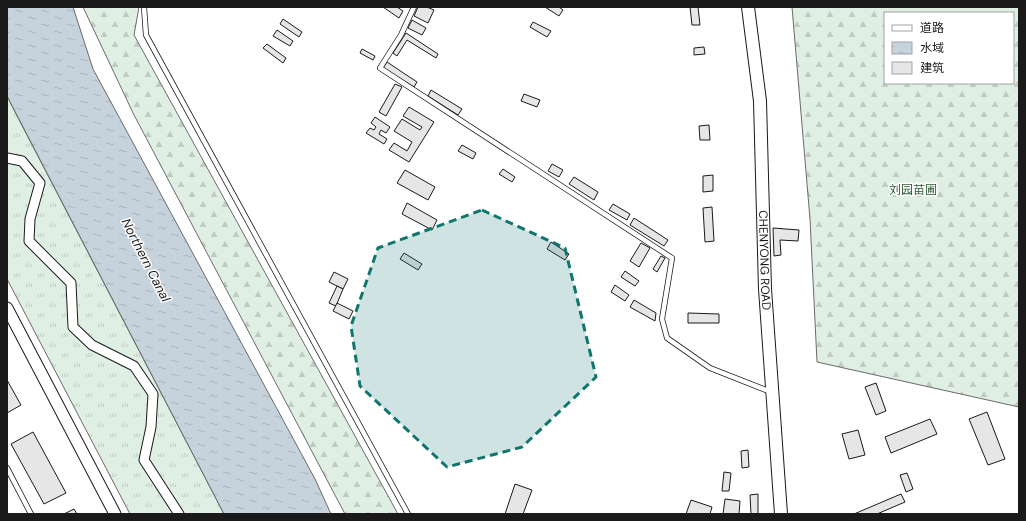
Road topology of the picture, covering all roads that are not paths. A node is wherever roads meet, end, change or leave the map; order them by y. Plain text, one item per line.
1 (144, 7) edge
2 (414, 7) edge
3 (748, 7) edge
4 (7, 158) edge
5 (7, 308) edge
6 (772, 393) junction
7 (7, 468) edge
8 (31, 514) edge
9 (115, 514) edge
10 (179, 514) edge
11 (408, 514) edge
12 (781, 514) edge

1 - 11 lane
2 - 6 lane
3 - 6 main road, CHENYONG ROAD
4 - 10 street
5 - 9 street
6 - 12 main road, CHENYONG ROAD
7 - 8 lane

